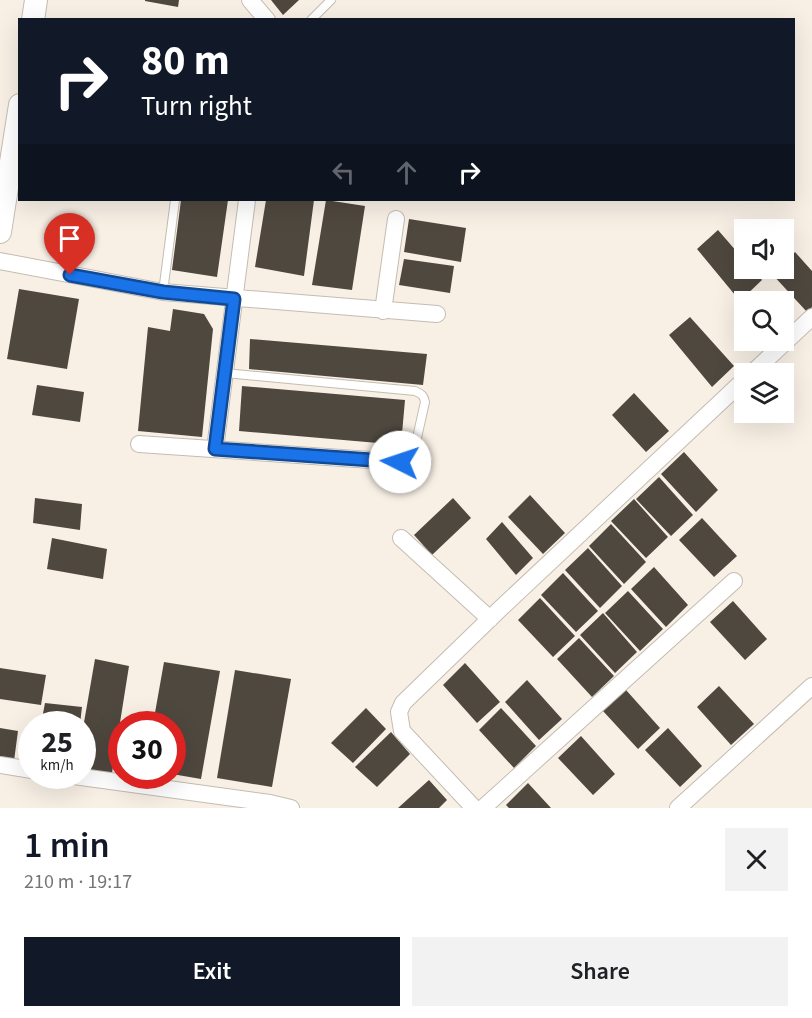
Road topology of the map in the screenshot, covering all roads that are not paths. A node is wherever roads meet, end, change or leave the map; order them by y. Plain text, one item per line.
1 (36, 0) edge
2 (250, 0) edge
3 (331, 0) edge
4 (33, 18) edge
5 (265, 18) edge
6 (313, 18) edge
7 (18, 111) edge
8 (7, 142) edge
9 (175, 201) edge
10 (247, 201) edge
11 (396, 219) dead end
12 (0, 232) edge
13 (0, 261) edge
14 (163, 292) junction
15 (234, 299) junction
16 (383, 311) junction
17 (437, 314) dead end
18 (812, 317) edge
19 (763, 363) edge
20 (225, 373) junction
21 (734, 389) edge
22 (138, 444) dead end
23 (215, 449) junction
24 (400, 462) joint
25 (401, 538) dead end
26 (734, 581) dead end
27 (490, 619) junction
28 (812, 686) edge
29 (0, 765) edge
30 (18, 768) edge
31 (96, 779) edge
32 (291, 808) edge
33 (474, 808) edge
34 (483, 808) edge
35 (678, 808) edge

1 - 4 street
2 - 5 street
3 - 6 lane
7 - 8 street
8 - 12 street
9 - 14 lane
10 - 15 street
11 - 16 street
13 - 14 street
14 - 15 street
15 - 16 street
15 - 20 street
16 - 17 street
18 - 19 street
20 - 23 street
20 - 24 lane
21 - 27 street
22 - 23 street
23 - 24 street
25 - 27 street
26 - 34 street
27 - 33 street
28 - 35 street
29 - 30 street
31 - 32 street

